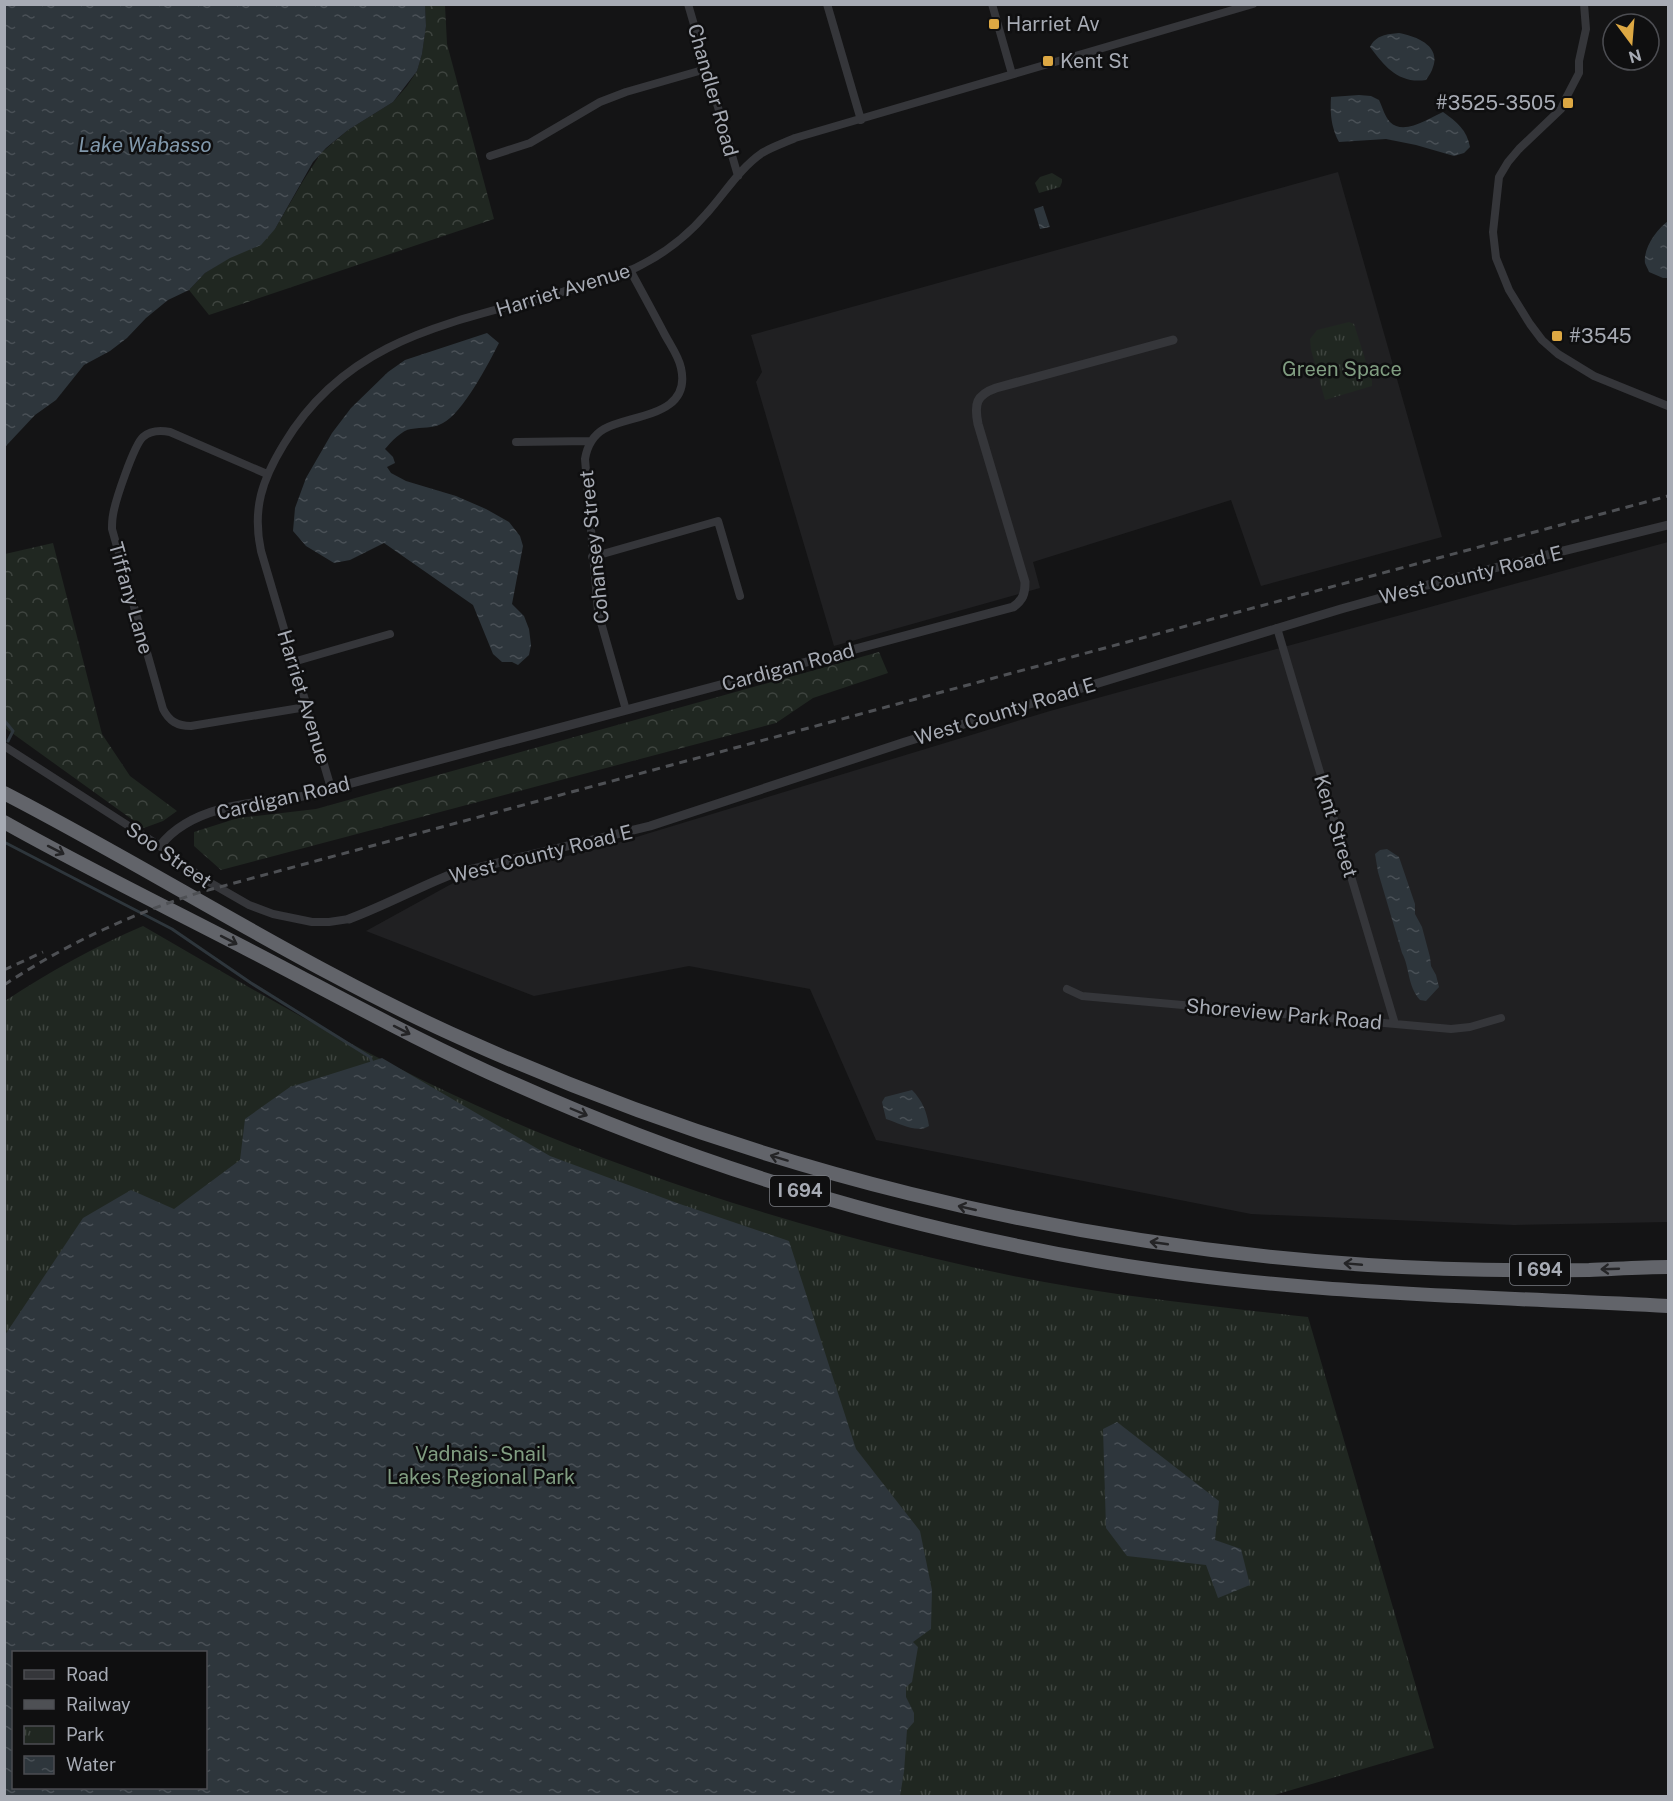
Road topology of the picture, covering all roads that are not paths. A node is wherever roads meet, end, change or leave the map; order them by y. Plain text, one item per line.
1 (688, 4) edge
2 (827, 4) edge
3 (992, 4) edge
4 (1253, 4) edge
5 (1584, 4) edge
6 (706, 69) junction
7 (1012, 74) junction
8 (861, 120) junction
9 (490, 156) dead end
10 (738, 176) junction
11 (630, 270) junction
12 (1173, 340) dead end
13 (1668, 406) edge
14 (591, 441) junction
15 (516, 442) dead end
16 (267, 474) junction
17 (1668, 525) edge
18 (592, 557) junction
19 (740, 596) dead end
20 (1277, 628) junction
21 (390, 634) dead end
22 (293, 662) junction
23 (306, 707) junction
24 (626, 710) junction
25 (4, 746) edge
26 (331, 788) junction
27 (4, 793) edge
28 (4, 822) edge
29 (160, 846) junction
30 (349, 919) joint
31 (1067, 988) dead end
32 (1501, 1018) dead end
33 (1395, 1024) junction
34 (1668, 1267) edge
35 (1668, 1306) edge

1 - 6 street, Chandler Road
2 - 8 street
3 - 7 street
4 - 7 street, Harriet Avenue
5 - 13 street
6 - 9 street
6 - 10 street, Chandler Road
7 - 8 street, Harriet Avenue
8 - 10 street, Harriet Avenue
10 - 11 street, Harriet Avenue
11 - 14 street, Cohansey Street
11 - 16 street, Harriet Avenue
12 - 24 street, Cardigan Road
14 - 15 street
14 - 18 street, Cohansey Street
16 - 22 street, Harriet Avenue
16 - 23 street, Tiffany Lane
17 - 20 street, West County Road E
18 - 19 street
18 - 24 street, Cohansey Street
20 - 30 street, West County Road E
20 - 33 street, Kent Street
21 - 22 street
22 - 23 street, Harriet Avenue
23 - 26 street, Harriet Avenue
24 - 26 street, Cardigan Road
25 - 29 street, Soo Street
26 - 29 street, Cardigan Road
34 -> 27 highway, I 694
28 -> 35 highway, I 694
29 - 30 street, Soo Street
31 - 33 street, Shoreview Park Road
32 - 33 street, Shoreview Park Road

